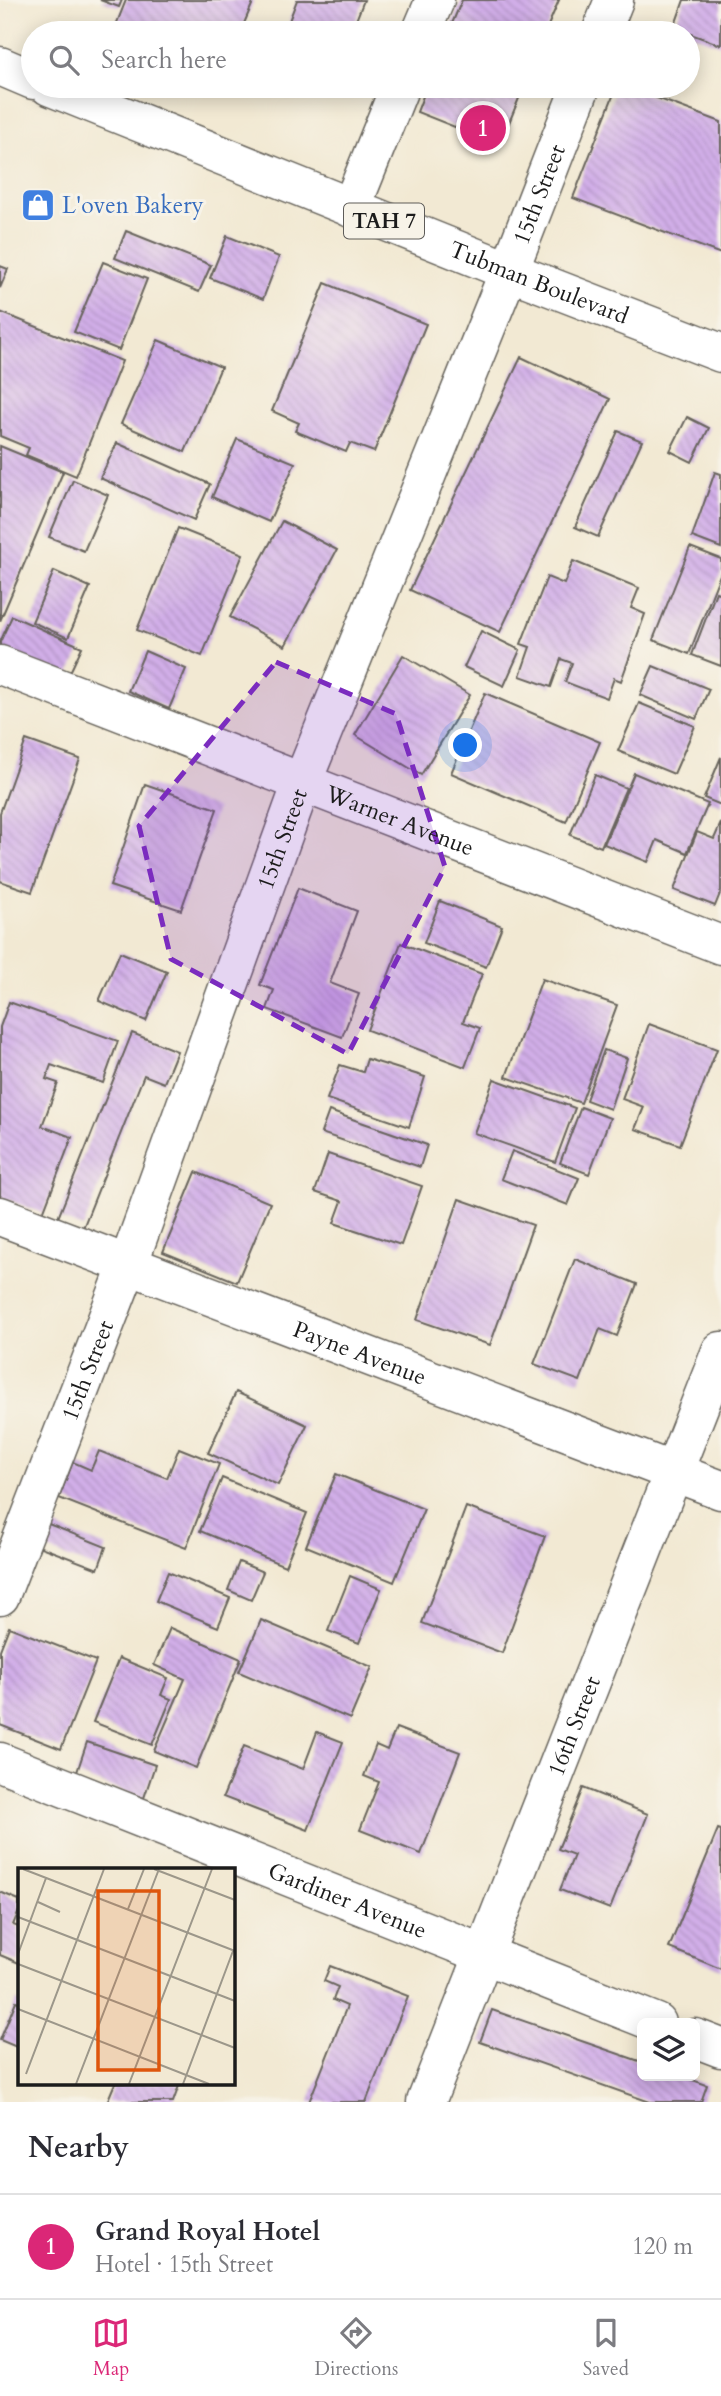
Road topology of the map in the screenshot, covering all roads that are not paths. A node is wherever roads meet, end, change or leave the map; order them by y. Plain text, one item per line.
1 (435, 0) edge
2 (614, 0) edge
3 (426, 21) edge
4 (606, 21) edge
5 (0, 66) edge
6 (21, 75) edge
7 (78, 98) edge
8 (395, 98) edge
9 (576, 98) edge
10 (351, 208) junction
11 (509, 271) junction
12 (721, 353) edge
13 (0, 665) edge
14 (302, 783) junction
15 (721, 945) edge
16 (0, 1216) edge
17 (128, 1265) junction
18 (721, 1351) edge
19 (673, 1472) junction
20 (721, 1490) edge
21 (0, 1596) edge
22 (0, 1762) edge
23 (484, 1956) junction
24 (644, 2018) edge
25 (700, 2040) edge
26 (721, 2048) edge
27 (426, 2102) edge

1 - 3 main road
2 - 4 main road
5 - 6 main road
7 - 10 main road, Tubman Boulevard / TAH 7
8 - 10 main road
9 - 11 main road, 15th Street
10 - 11 main road, Tubman Boulevard / TAH 7
11 - 12 main road, Tubman Boulevard / TAH 7
11 - 14 main road, 15th Street
13 - 14 main road, Warner Avenue
14 - 15 main road, Warner Avenue
14 - 17 main road, 15th Street
16 - 17 main road, Payne Avenue
17 - 19 main road, Payne Avenue
17 - 21 main road, 15th Street
18 - 19 main road, 16th Street
19 - 20 main road, Payne Avenue
19 - 23 main road, 16th Street
22 - 23 main road, Gardiner Avenue
23 - 24 main road, Gardiner Avenue
23 - 27 main road, 16th Street
25 - 26 main road

